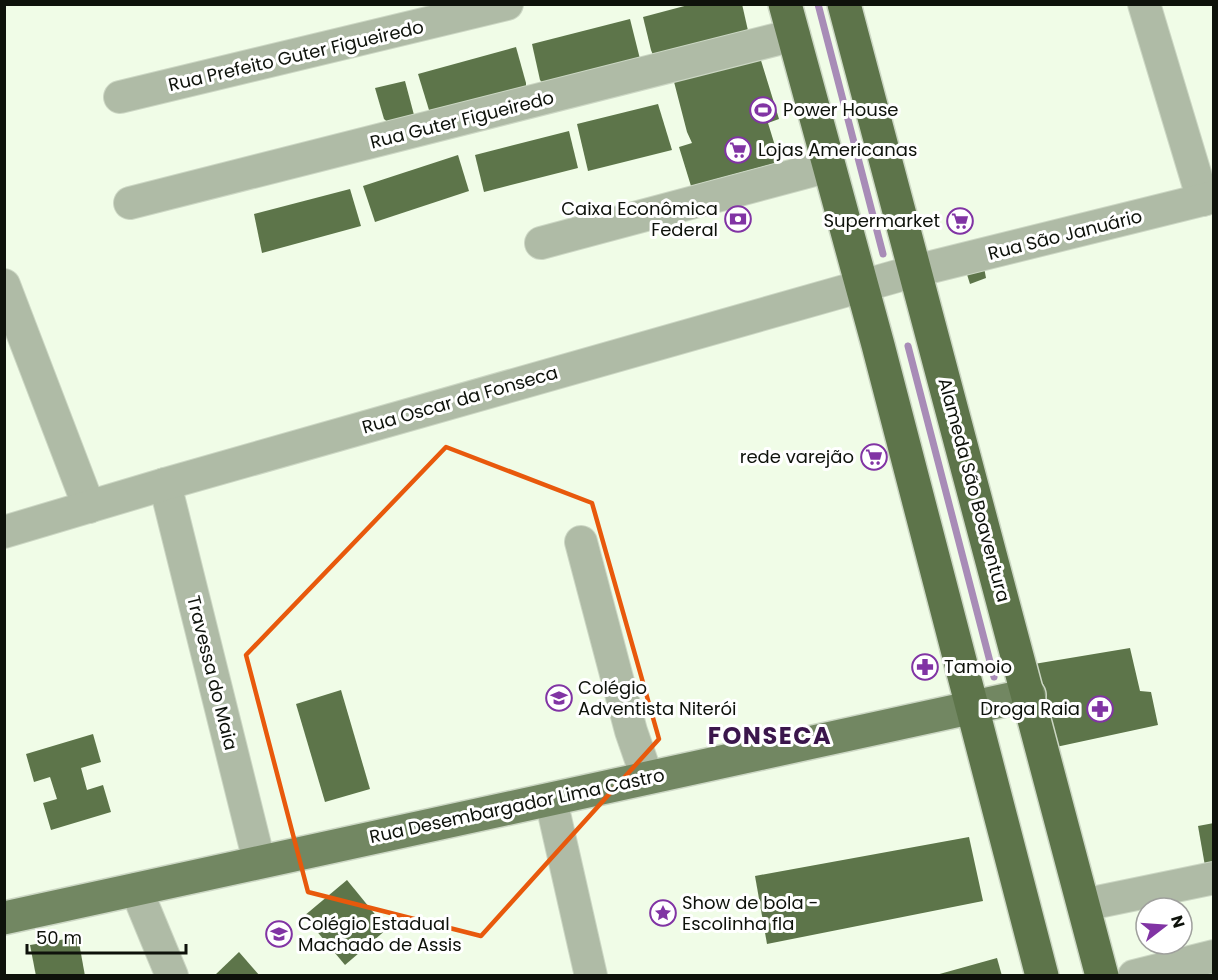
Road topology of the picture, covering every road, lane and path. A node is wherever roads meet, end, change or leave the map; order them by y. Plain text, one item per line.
1 (507, 4) edge
2 (1144, 4) edge
3 (844, 5) edge
4 (790, 20) edge
5 (120, 97) dead end
6 (829, 166) junction
7 (1208, 199) edge
8 (130, 203) dead end
9 (541, 243) dead end
10 (915, 271) junction
11 (4, 285) edge
12 (861, 286) junction
13 (165, 484) junction
14 (89, 507) junction
15 (4, 532) edge
16 (581, 542) dead end
17 (1029, 695) junction
18 (973, 708) junction
19 (647, 777) junction
20 (551, 800) junction
21 (259, 861) junction
22 (1214, 878) edge
23 (136, 889) junction
24 (1083, 905) junction
25 (4, 918) edge
26 (1214, 956) edge
27 (172, 975) edge
28 (591, 975) edge
29 (1042, 975) edge
30 (1102, 975) edge
31 (1134, 975) edge

1 - 5 street, Rua Prefeito Guter Figueiredo
2 - 7 street
3 - 10 highway, Alameda São Boaventura
4 - 6 highway
4 - 8 street, Rua Guter Figueiredo
6 - 9 street
6 - 12 highway
7 - 10 street, Rua São Januário
10 - 12 street, Rua Oscar da Fonseca
10 - 17 highway, Alameda São Boaventura
11 - 14 street
12 - 13 street, Rua Oscar da Fonseca
12 - 18 highway
13 - 14 street, Rua Oscar da Fonseca
13 - 21 street, Travessa do Maia
14 - 15 street, Rua Oscar da Fonseca
16 - 19 street
17 - 18 main road, Rua Desembargador Lima Castro
17 - 24 highway, Alameda São Boaventura
18 - 19 main road, Rua Desembargador Lima Castro
18 - 29 highway
19 - 20 main road, Rua Desembargador Lima Castro
20 - 21 main road, Rua Desembargador Lima Castro
20 - 28 street
21 - 23 main road, Rua Desembargador Lima Castro
22 - 24 street
23 - 25 main road, Rua Desembargador Lima Castro
23 - 27 street
24 - 30 highway, Alameda São Boaventura
26 - 31 street

